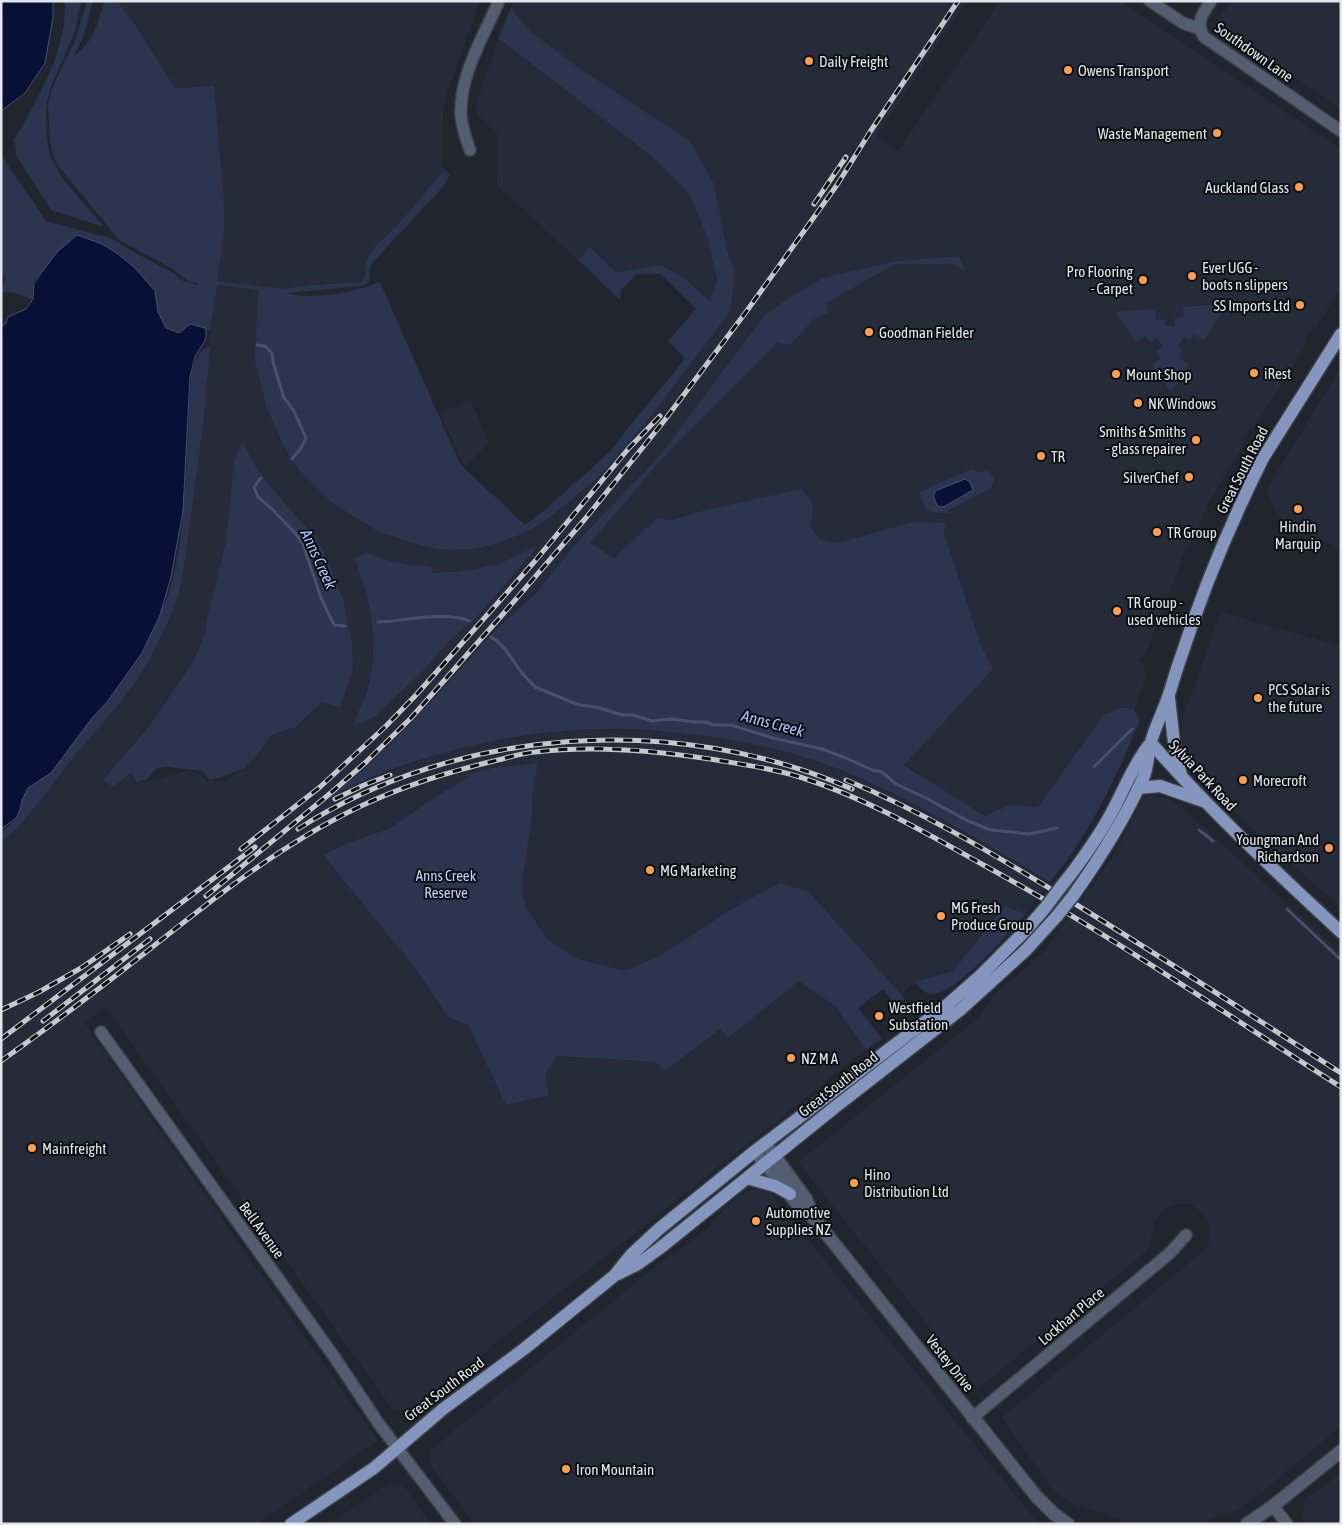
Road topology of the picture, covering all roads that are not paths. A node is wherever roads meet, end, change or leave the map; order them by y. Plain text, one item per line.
1 (499, 1) edge
2 (1150, 1) edge
3 (1211, 1) edge
4 (1200, 29) junction
5 (1341, 131) edge
6 (470, 150) dead end
7 (1341, 334) edge
8 (1169, 696) junction
9 (1151, 743) junction
10 (1181, 777) junction
11 (1138, 788) junction
12 (1205, 802) junction
13 (1341, 932) edge
14 (102, 1032) dead end
15 (760, 1148) junction
16 (770, 1160) junction
17 (747, 1178) junction
18 (790, 1194) junction
19 (813, 1217) junction
20 (1186, 1235) dead end
21 (614, 1276) junction
22 (972, 1418) junction
23 (397, 1447) junction
24 (1341, 1451) edge
25 (1273, 1506) junction
26 (291, 1524) edge
27 (455, 1524) edge
28 (1068, 1524) edge
29 (1247, 1524) edge
30 (1288, 1524) edge

1 - 6 street
2 - 4 street, Southdown Lane
3 - 4 street
4 - 5 street, Southdown Lane
7 - 8 main road, Great South Road
8 - 9 main road, Great South Road
8 - 10 main road
9 - 10 main road, Sylvia Park Road
9 - 11 main road, Great South Road
9 - 15 main road, Great South Road, bridge
10 - 12 main road, Sylvia Park Road
11 - 12 main road
11 - 16 main road, Great South Road, bridge
12 - 13 main road, Sylvia Park Road
14 - 23 street, Bell Avenue
15 - 16 street, Vestey Drive
15 - 21 main road, Great South Road
16 - 17 main road, Great South Road
16 - 18 street, Vestey Drive
16 - 19 street, Vestey Drive
17 - 18 main road
17 - 21 main road, Great South Road
18 - 19 street, Vestey Drive
19 - 22 street, Vestey Drive
20 - 22 street, Lockhart Place
21 - 23 main road, Great South Road
22 - 28 street, Vestey Drive
23 - 26 main road, Great South Road
23 - 27 street, Bell Avenue
24 - 25 street
25 - 29 street
25 - 30 street

